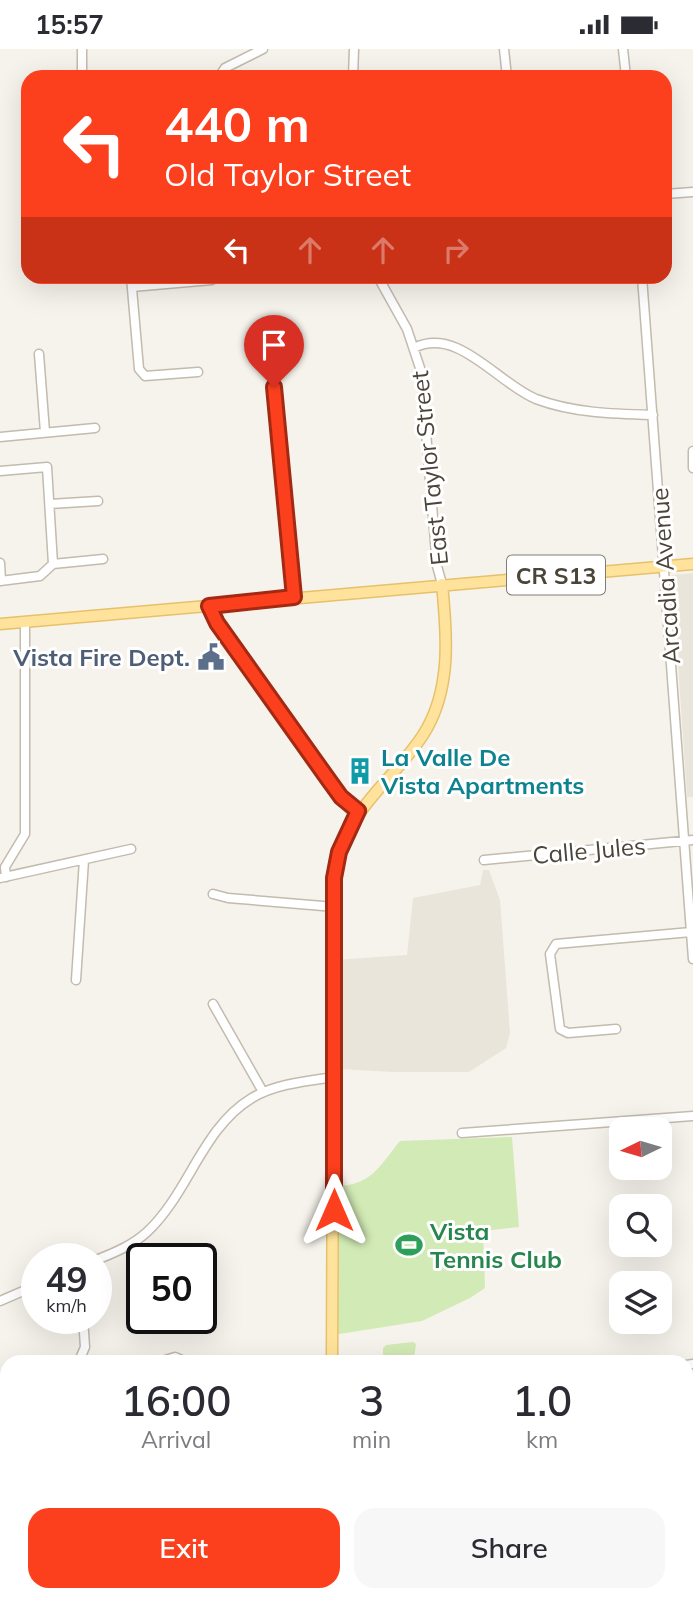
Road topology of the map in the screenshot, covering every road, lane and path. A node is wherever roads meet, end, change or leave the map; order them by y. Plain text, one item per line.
1 (82, 49) edge
2 (262, 49) edge
3 (354, 49) edge
4 (505, 49) edge
5 (623, 49) edge
6 (82, 70) edge
7 (224, 70) edge
8 (353, 70) edge
9 (506, 70) edge
10 (625, 70) edge
11 (693, 191) edge
12 (672, 193) edge
13 (132, 284) edge
14 (166, 284) edge
15 (382, 284) edge
16 (643, 284) edge
17 (132, 287) junction
18 (414, 348) junction
19 (39, 354) dead end
20 (272, 361) dead end
21 (198, 372) dead end
22 (653, 415) junction
23 (95, 428) dead end
24 (45, 432) junction
25 (0, 437) edge
26 (693, 451) edge
27 (693, 468) edge
28 (0, 471) edge
29 (98, 501) dead end
30 (50, 504) junction
31 (103, 559) dead end
32 (0, 563) edge
33 (693, 563) edge
34 (53, 564) junction
35 (664, 566) junction
36 (1, 581) edge
37 (442, 584) junction
38 (294, 597) junction
39 (209, 606) junction
40 (25, 622) junction
41 (0, 624) edge
42 (358, 811) junction
43 (689, 840) edge
44 (131, 849) dead end
45 (84, 860) junction
46 (484, 860) dead end
47 (3, 877) edge
48 (214, 894) dead end
49 (335, 907) junction
50 (691, 932) junction
51 (693, 959) edge
52 (76, 980) dead end
53 (213, 1004) dead end
54 (615, 1029) dead end
55 (334, 1077) junction
56 (263, 1092) junction
57 (693, 1116) edge
58 (462, 1133) dead end
59 (112, 1253) edge
60 (21, 1292) edge
61 (0, 1301) edge
62 (84, 1334) edge
63 (82, 1355) edge
64 (332, 1355) edge
65 (693, 1539) edge
66 (693, 1546) edge

1 - 6 street
2 - 7 street
3 - 8 street
4 - 9 street
5 - 10 street
11 - 12 street
13 - 17 street
14 - 17 street
15 - 18 street, East Taylor Street
16 - 22 street, Arcadia Avenue
17 - 21 street
18 - 22 street
18 - 37 street, East Taylor Street
19 - 24 street
20 - 38 street
22 - 35 street, Arcadia Avenue
23 - 24 street
24 - 25 street
26 - 27 street
28 - 30 street
29 - 30 street
30 - 34 street
31 - 34 street
32 - 36 street
33 - 35 main road, CR S13
34 - 36 street
35 - 37 main road, CR S13
35 - 43 street, Arcadia Avenue
37 - 38 main road, CR S13
37 - 42 main road
38 - 39 main road, CR S13
39 - 40 main road, CR S13
39 - 42 street
40 - 41 main road, CR S13
40 - 47 street
42 - 49 main road
43 - 46 street, Calle Jules
43 - 50 street, Arcadia Avenue
44 - 45 street
45 - 47 street
45 - 52 street
48 - 49 street
49 - 55 main road
50 - 51 street, Arcadia Avenue
50 - 54 street
53 - 56 street
55 - 56 street
55 - 64 main road
56 - 59 street
57 - 58 street
60 - 61 street
62 - 63 street
65 - 66 street

